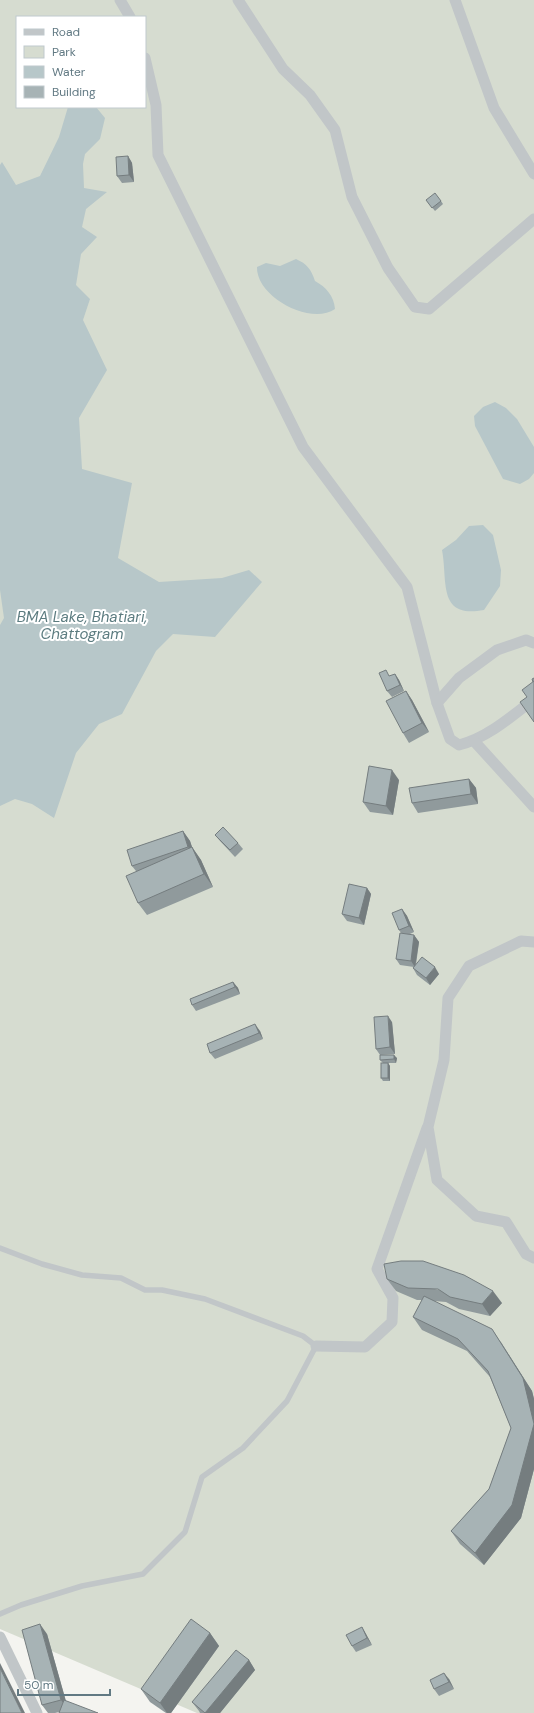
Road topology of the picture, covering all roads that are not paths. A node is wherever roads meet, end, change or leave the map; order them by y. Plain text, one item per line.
1 (120, 0) edge
2 (238, 0) edge
3 (455, 0) edge
4 (129, 16) edge
5 (146, 62) edge
6 (534, 174) edge
7 (534, 219) edge
8 (534, 643) edge
9 (534, 699) edge
10 (437, 702) junction
11 (474, 741) junction
12 (534, 807) edge
13 (534, 942) edge
14 (428, 1127) junction
15 (0, 1248) edge
16 (534, 1258) edge
17 (316, 1346) junction
18 (0, 1614) edge
19 (0, 1636) edge
20 (36, 1713) edge

1 - 4 street
2 - 7 street
3 - 6 street
5 - 10 street
8 - 10 street
9 - 11 street
10 - 11 street
11 - 12 street
13 - 14 street
14 - 16 street
14 - 17 street
15 - 17 lane
17 - 18 lane
19 - 20 street

